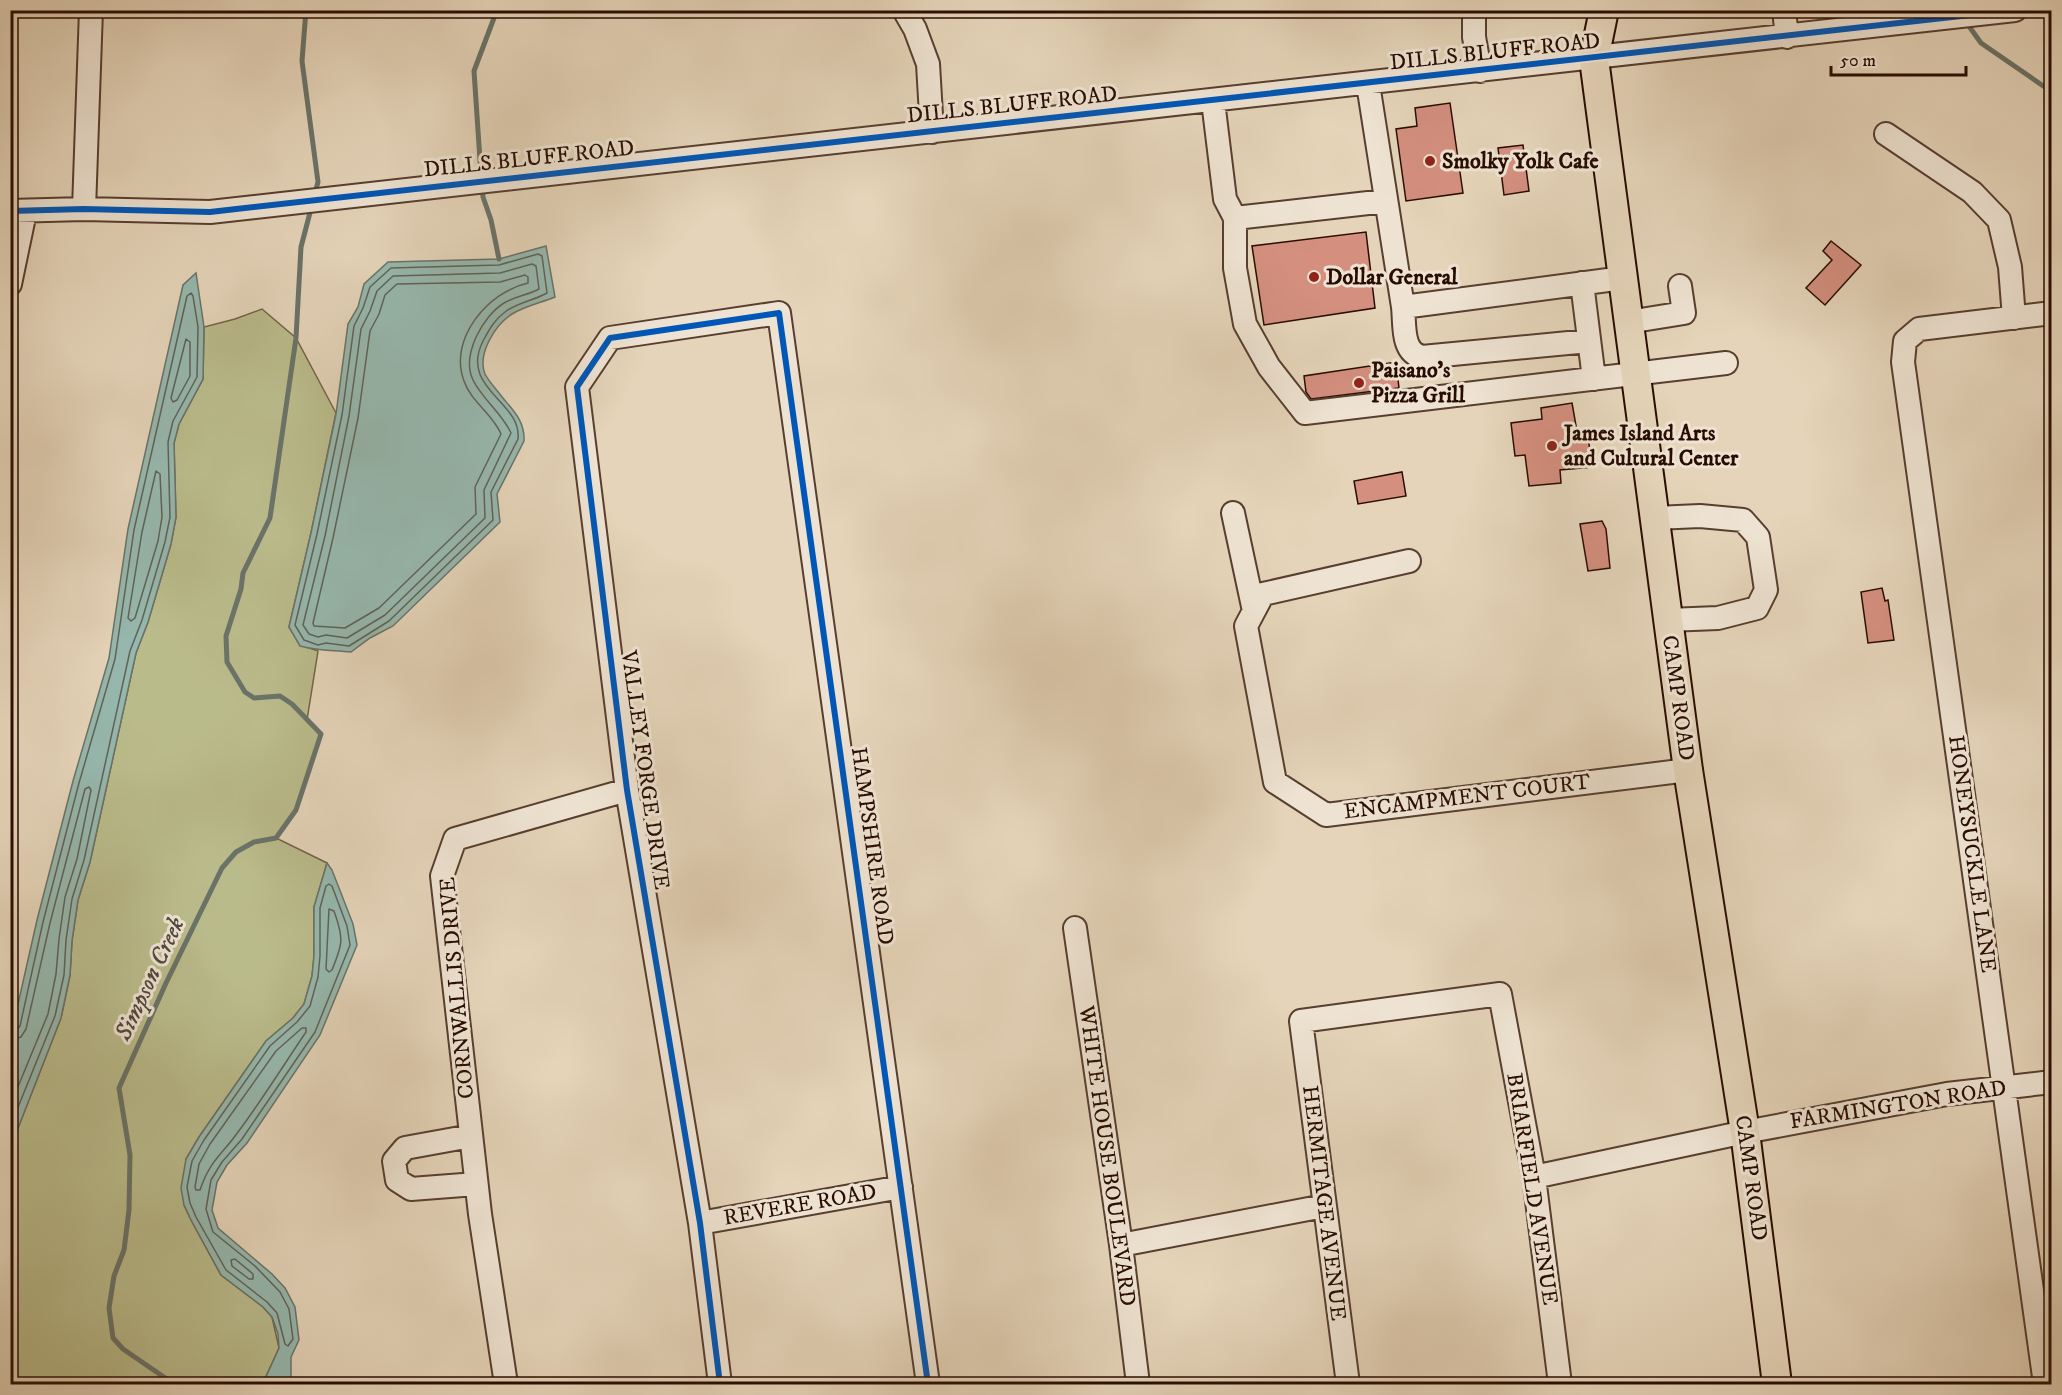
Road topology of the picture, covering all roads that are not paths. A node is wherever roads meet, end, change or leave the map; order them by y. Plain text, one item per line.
1 (91, 10) edge
2 (904, 10) edge
3 (1474, 10) edge
4 (1604, 10) edge
5 (1784, 10) edge
6 (2008, 11) edge
7 (1787, 37) junction
8 (1594, 59) junction
9 (1480, 71) junction
10 (1368, 84) junction
11 (1214, 101) junction
12 (932, 132) junction
13 (1886, 134) dead end
14 (1386, 201) junction
15 (84, 209) junction
16 (18, 212) edge
17 (1235, 218) junction
18 (1623, 278) junction
19 (1582, 283) junction
20 (10, 284) edge
21 (1680, 286) dead end
22 (1403, 307) junction
23 (779, 313) joint
24 (2052, 313) edge
25 (2014, 318) junction
26 (1628, 322) junction
27 (1589, 340) junction
28 (1726, 363) dead end
29 (1635, 375) junction
30 (1594, 379) junction
31 (1233, 513) dead end
32 (1654, 518) junction
33 (1409, 561) dead end
34 (1254, 611) junction
35 (1668, 620) junction
36 (1688, 770) junction
37 (627, 790) junction
38 (1075, 928) dead end
39 (1500, 994) joint
40 (2052, 1082) edge
41 (2005, 1087) junction
42 (1745, 1132) junction
43 (471, 1136) junction
44 (1534, 1177) junction
45 (476, 1184) junction
46 (901, 1187) junction
47 (1324, 1206) junction
48 (700, 1223) junction
49 (1121, 1245) junction
50 (2045, 1333) edge
51 (506, 1384) edge
52 (720, 1384) edge
53 (928, 1384) edge
54 (1138, 1384) edge
55 (1348, 1384) edge
56 (1560, 1384) edge
57 (1777, 1384) edge
58 (2045, 1384) edge

1 - 15 street
2 - 12 street
3 - 9 street
4 - 8 main road, CAMP ROAD
5 - 7 street
6 - 7 street, DILLS BLUFF ROAD
7 - 8 street, DILLS BLUFF ROAD
8 - 9 street, DILLS BLUFF ROAD
8 - 18 main road, CAMP ROAD
9 - 10 street, DILLS BLUFF ROAD
10 - 11 street, DILLS BLUFF ROAD
10 - 14 street
11 - 12 street, DILLS BLUFF ROAD
11 - 17 street
12 - 15 street, DILLS BLUFF ROAD
13 - 25 street
14 - 17 street
14 - 22 street
15 - 16 street, DILLS BLUFF ROAD
16 - 20 street
17 - 30 street
18 - 19 street
18 - 26 main road, CAMP ROAD
19 - 22 street
19 - 27 street
21 - 26 street
22 - 27 street
23 - 37 street, VALLEY FORGE DRIVE
23 - 46 street, HAMPSHIRE ROAD
24 - 25 street
25 - 41 street, HONEYSUCKLE LANE
26 - 29 main road, CAMP ROAD
27 - 30 street
28 - 29 street
29 - 30 street
29 - 32 main road, CAMP ROAD
31 - 34 street
32 - 35 main road, CAMP ROAD
32 - 35 street
33 - 34 street
34 - 36 street, ENCAMPMENT COURT
35 - 36 main road, CAMP ROAD
36 - 42 main road, CAMP ROAD
37 - 43 street, CORNWALLIS DRIVE
37 - 48 street, VALLEY FORGE DRIVE
38 - 49 street, WHITE HOUSE BOULEVARD
39 - 44 street, BRIARFIELD AVENUE
39 - 47 street, HERMITAGE AVENUE
40 - 41 street, FARMINGTON ROAD
41 - 42 street, FARMINGTON ROAD
41 - 50 street, HONEYSUCKLE LANE
42 - 44 street, FARMINGTON ROAD
42 - 57 main road, CAMP ROAD
43 - 45 street, CORNWALLIS DRIVE
43 - 45 street
44 - 56 street, BRIARFIELD AVENUE
45 - 51 street, CORNWALLIS DRIVE
46 - 48 street, REVERE ROAD
46 - 53 street, HAMPSHIRE ROAD
47 - 49 street
47 - 55 street, HERMITAGE AVENUE
48 - 52 street, VALLEY FORGE DRIVE
49 - 54 street, WHITE HOUSE BOULEVARD
50 - 58 street, HONEYSUCKLE LANE

